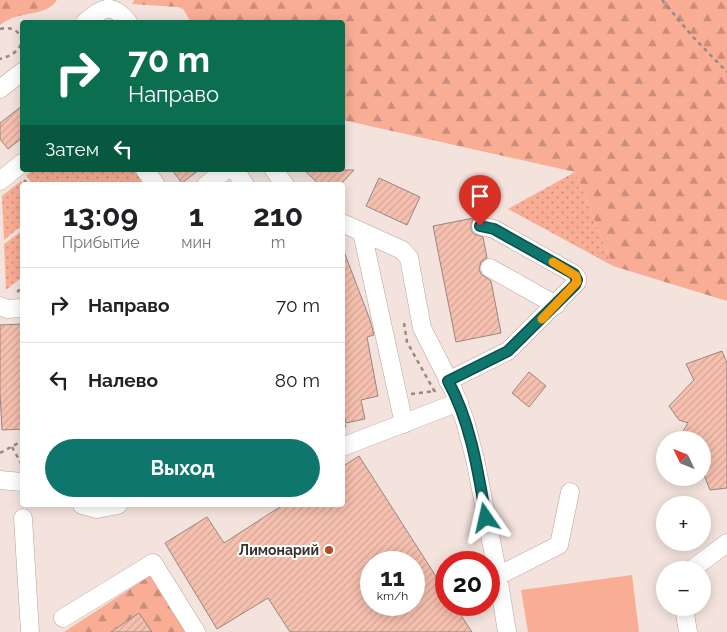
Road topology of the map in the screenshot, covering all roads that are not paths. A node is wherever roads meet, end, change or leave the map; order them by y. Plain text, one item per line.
1 (88, 20) edge
2 (126, 20) edge
3 (20, 74) edge
4 (0, 89) edge
5 (20, 164) edge
6 (223, 172) edge
7 (3, 173) edge
8 (210, 182) edge
9 (345, 224) edge
10 (362, 232) junction
11 (482, 232) dead end
12 (490, 268) dead end
13 (556, 305) junction
14 (0, 306) edge
15 (20, 308) edge
16 (447, 394) junction
17 (404, 424) junction
18 (345, 446) edge
19 (0, 480) edge
20 (20, 482) edge
21 (570, 492) dead end
22 (90, 507) edge
23 (108, 507) edge
24 (23, 518) dead end
25 (727, 544) edge
26 (493, 551) edge
27 (703, 561) edge
28 (500, 575) edge
29 (500, 588) edge
30 (685, 616) edge
31 (63, 618) dead end
32 (30, 632) edge
33 (196, 632) edge
34 (507, 632) edge
35 (688, 632) edge

1 - 2 lane
3 - 4 lane
5 - 7 lane
6 - 8 lane
9 - 10 lane
10 - 16 lane
10 - 17 lane
11 - 13 lane
12 - 13 lane
13 - 16 lane
14 - 15 lane
16 - 17 lane
16 - 26 lane
17 - 18 lane
19 - 20 lane
21 - 28 lane
22 - 23 lane
24 - 32 lane
25 - 27 lane
29 - 34 lane
30 - 35 lane
31 - 33 lane

